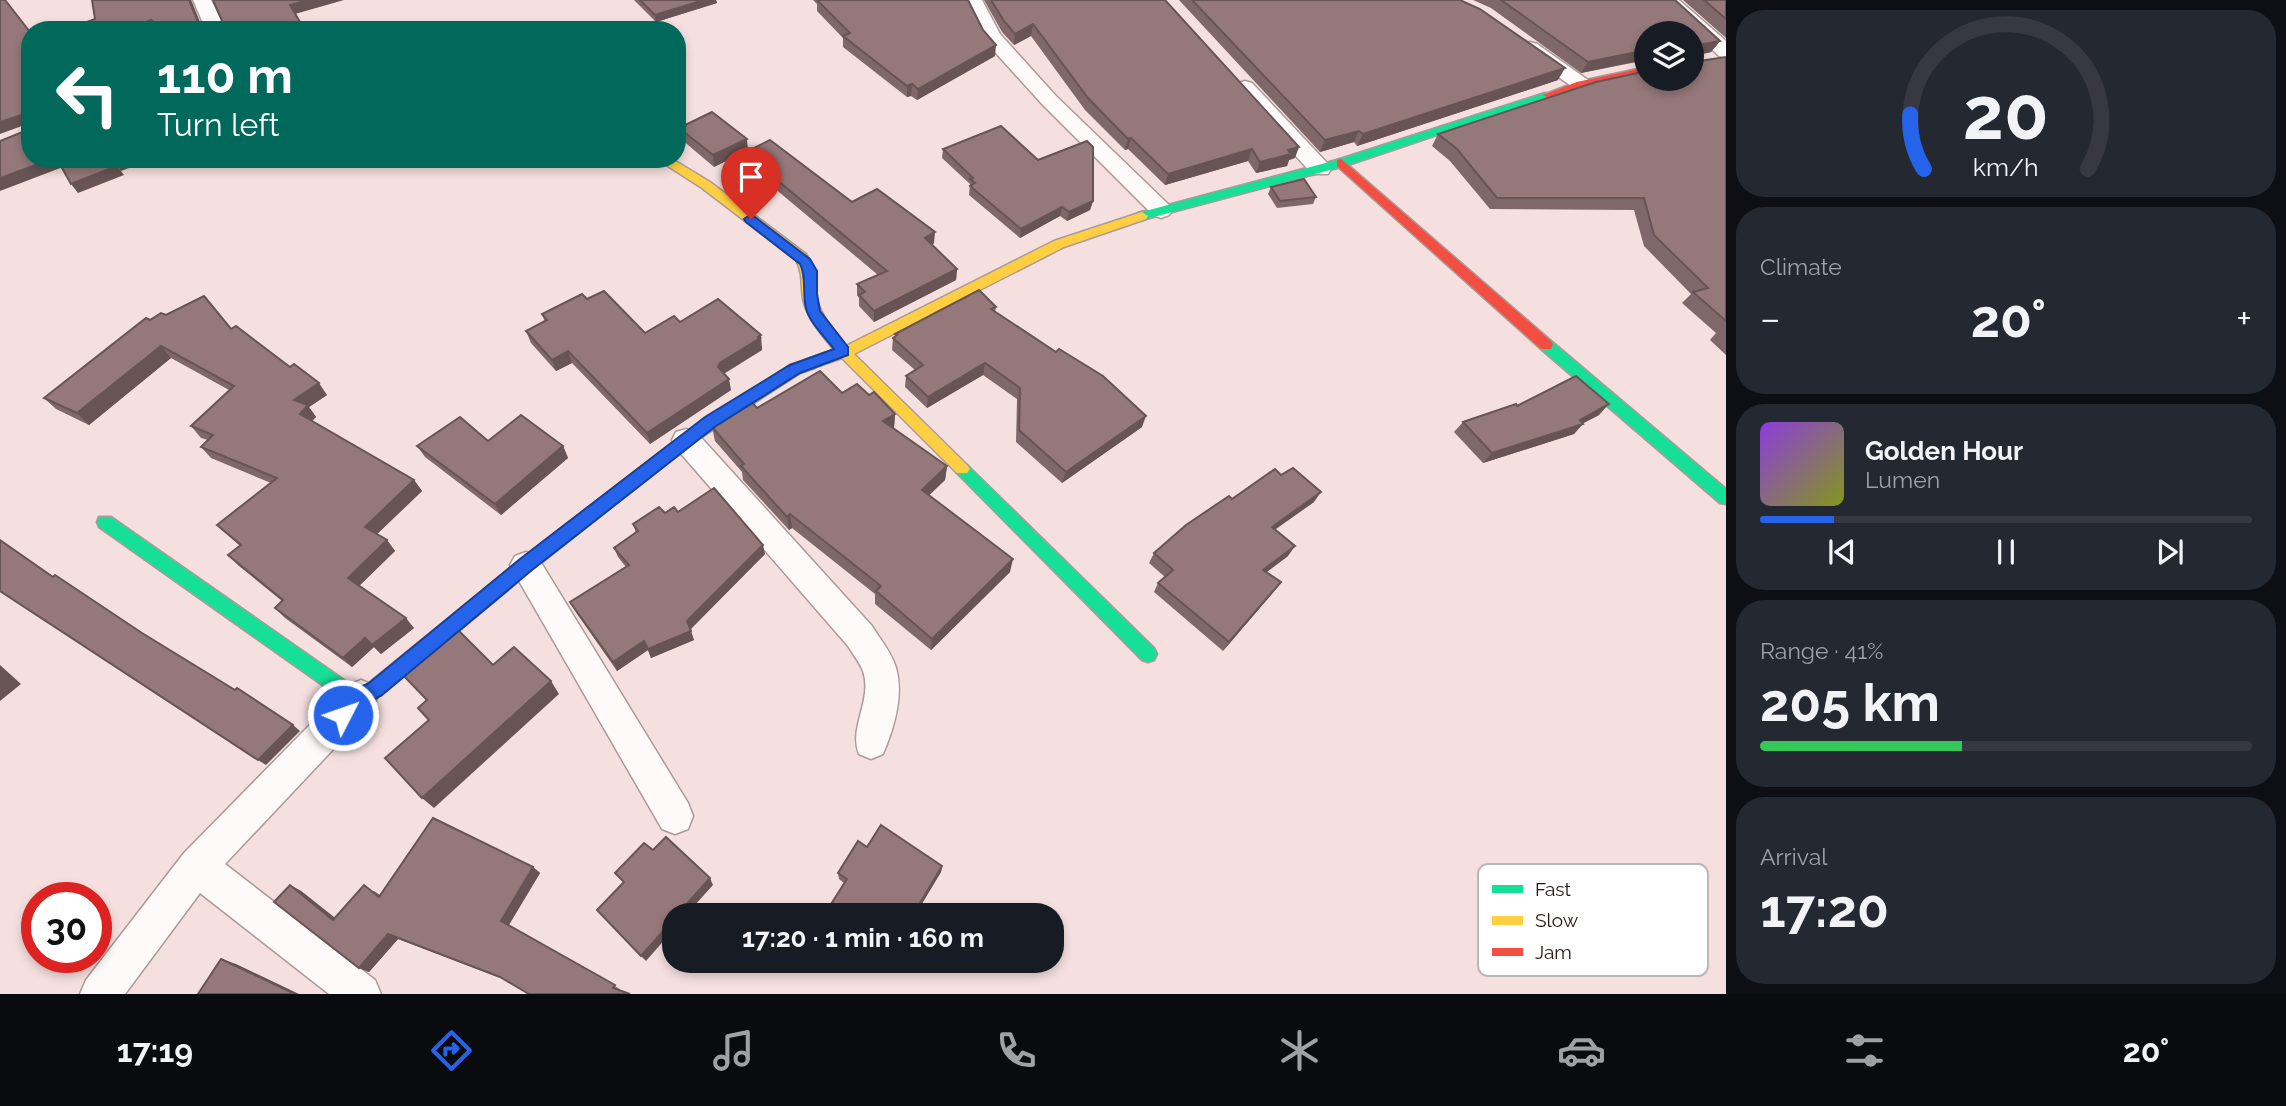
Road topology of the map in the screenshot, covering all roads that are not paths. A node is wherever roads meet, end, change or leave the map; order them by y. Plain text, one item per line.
1 (202, 0) edge
2 (973, 0) edge
3 (1668, 0) edge
4 (212, 21) edge
5 (1514, 36) edge
6 (1726, 52) edge
7 (1726, 59) edge
8 (1704, 62) edge
9 (1229, 70) edge
10 (1634, 73) edge
11 (1581, 84) junction
12 (1341, 163) junction
13 (678, 168) edge
14 (1321, 169) junction
15 (1161, 211) junction
16 (843, 351) junction
17 (686, 440) junction
18 (1726, 498) edge
19 (105, 522) dead end
20 (526, 565) junction
21 (1148, 654) dead end
22 (362, 696) junction
23 (871, 742) dead end
24 (675, 817) dead end
25 (197, 866) junction
26 (100, 994) edge
27 (361, 994) edge

1 - 4 street
2 - 15 street
3 - 6 street
5 - 11 street
7 - 8 street
9 - 14 street
10 - 11 street
11 - 12 street
12 - 14 street
12 - 18 street
13 - 16 street
14 - 15 street
15 - 16 street
16 - 17 street
16 - 21 street
17 - 20 street
17 - 23 street
19 - 22 street
20 - 22 street
20 - 24 street
22 - 25 street
25 - 26 street
25 - 27 street

